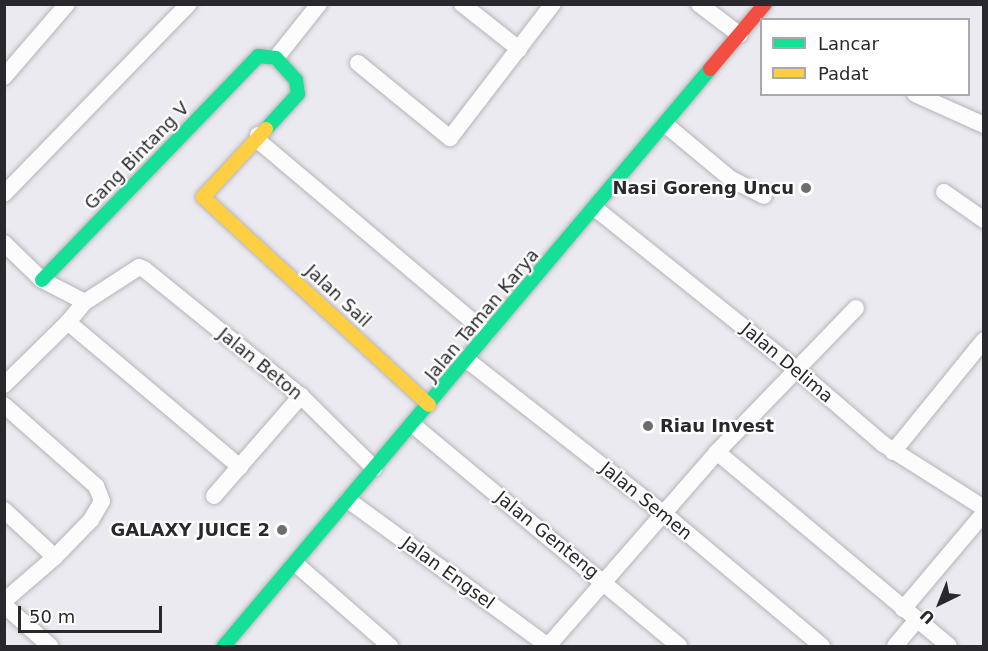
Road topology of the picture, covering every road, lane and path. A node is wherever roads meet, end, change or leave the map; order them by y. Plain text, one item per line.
1 (67, 4) edge
2 (189, 4) edge
3 (319, 4) edge
4 (462, 4) edge
5 (553, 4) edge
6 (699, 4) edge
7 (765, 4) edge
8 (750, 28) edge
9 (519, 49) junction
10 (276, 58) junction
11 (358, 63) dead end
12 (4, 77) edge
13 (919, 96) edge
14 (666, 125) junction
15 (984, 125) edge
16 (258, 135) junction
17 (944, 192) dead end
18 (4, 194) edge
19 (764, 196) dead end
20 (596, 209) junction
21 (984, 220) edge
22 (4, 243) edge
23 (42, 280) junction
24 (85, 302) junction
25 (856, 308) dead end
26 (68, 322) junction
27 (487, 333) junction
28 (984, 340) edge
29 (467, 360) junction
30 (797, 370) junction
31 (4, 385) edge
32 (301, 396) junction
33 (4, 405) edge
34 (429, 405) junction
35 (413, 425) junction
36 (717, 452) junction
37 (892, 452) junction
38 (240, 467) junction
39 (374, 468) junction
40 (214, 496) dead end
41 (348, 500) junction
42 (984, 508) edge
43 (4, 510) edge
44 (663, 513) junction
45 (984, 513) edge
46 (56, 557) junction
47 (296, 564) junction
48 (602, 580) junction
49 (4, 601) edge
50 (4, 605) edge
51 (903, 609) junction
52 (917, 620) junction
53 (234, 644) edge
54 (50, 646) edge
55 (390, 646) edge
56 (548, 646) edge
57 (679, 646) edge
58 (822, 646) edge
59 (894, 646) edge
60 (949, 646) edge

1 - 12 street
2 - 18 street
3 - 10 street
4 - 9 street
5 - 9 street
6 - 8 street
7 - 8 street, Jalan Taman Karya
8 - 14 street, Jalan Taman Karya
9 - 11 street
10 - 16 street
10 - 23 street, Gang Bintang V
13 - 15 street
14 - 19 street
14 - 20 street, Jalan Taman Karya
16 - 27 street
16 - 34 street, Jalan Sail
17 - 21 street
20 - 27 street, Jalan Taman Karya
20 - 30 street, Jalan Delima
22 - 23 street
23 - 24 street
24 - 26 street
24 - 32 street, Jalan Beton
25 - 30 street
26 - 31 street
26 - 38 street
27 - 29 street, Jalan Taman Karya
28 - 37 street
29 - 34 street, Jalan Taman Karya
29 - 44 street, Jalan Semen
30 - 36 street
30 - 37 street, Jalan Delima
32 - 38 street
32 - 39 street, Jalan Beton
33 - 46 street
34 - 35 street, Jalan Taman Karya
35 - 39 street, Jalan Taman Karya
35 - 48 street, Jalan Genteng
36 - 44 street
36 - 51 street
37 - 42 street, Jalan Delima
38 - 40 street
39 - 41 street, Jalan Taman Karya
41 - 47 street, Jalan Taman Karya
41 - 56 street, Jalan Engsel
43 - 46 street
44 - 48 street
44 - 58 street, Jalan Semen
45 - 51 street
46 - 49 street
47 - 53 street, Jalan Taman Karya
47 - 55 street
48 - 56 street
48 - 57 street, Jalan Genteng
50 - 54 street
51 - 52 street
52 - 59 street
52 - 60 street

